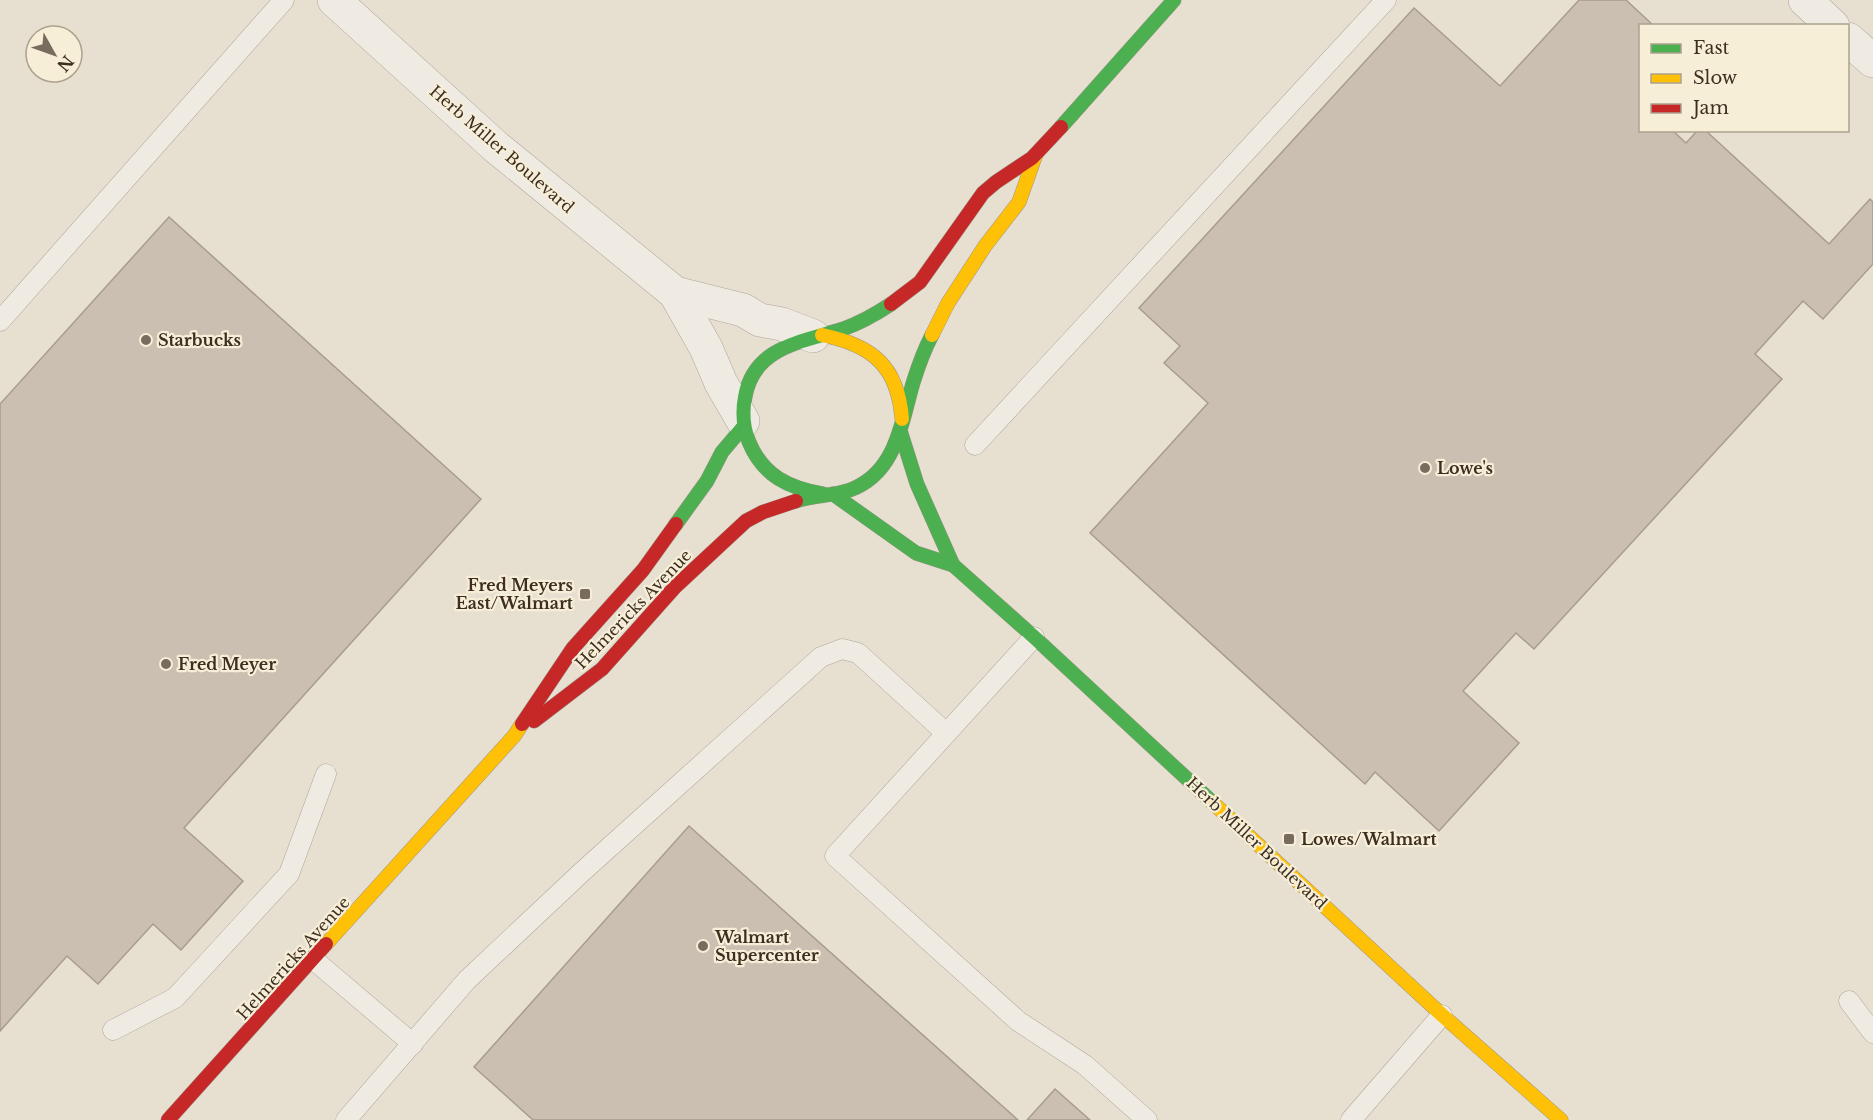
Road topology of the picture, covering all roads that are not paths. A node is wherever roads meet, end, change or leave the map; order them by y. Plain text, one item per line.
1 (284, 0) edge
2 (334, 0) edge
3 (1174, 0) edge
4 (1386, 0) edge
5 (1805, 0) edge
6 (1831, 24) edge
7 (1849, 40) edge
8 (1873, 62) edge
9 (1036, 154) junction
10 (675, 293) junction
11 (0, 321) edge
12 (818, 336) junction
13 (743, 423) junction
14 (901, 427) junction
15 (975, 445) dead end
16 (830, 494) junction
17 (953, 565) junction
18 (1034, 637) junction
19 (946, 733) junction
20 (514, 736) junction
21 (326, 774) dead end
22 (314, 960) junction
23 (1442, 1015) junction
24 (1873, 1015) edge
25 (113, 1030) dead end
26 (1873, 1033) edge
27 (413, 1044) junction
28 (168, 1120) edge
29 (346, 1120) edge
30 (1147, 1120) edge
31 (1351, 1120) edge
32 (1562, 1120) edge

1 - 11 lane
2 - 10 street, Herb Miller Boulevard
3 - 9 street, Helmericks Avenue
4 - 15 lane
5 - 6 street
7 - 8 street
9 - 12 street, Helmericks Avenue
9 - 14 street, Helmericks Avenue
10 - 12 street, Herb Miller Boulevard
10 - 13 street, Herb Miller Boulevard
12 - 13 street, Helmericks Avenue
12 - 14 street, Herb Miller Boulevard
13 - 16 street, Herb Miller Boulevard
13 - 20 street, Helmericks Avenue
14 - 16 street, Helmericks Avenue
14 - 17 street, Herb Miller Boulevard
16 - 17 street, Herb Miller Boulevard
16 - 20 street, Helmericks Avenue
17 - 18 street, Herb Miller Boulevard
18 - 19 lane
18 - 23 street, Herb Miller Boulevard
19 - 27 lane
19 - 30 lane
20 - 22 street, Helmericks Avenue
21 - 25 lane
22 - 27 lane
22 - 28 street, Helmericks Avenue
23 - 31 lane
23 - 32 street, Herb Miller Boulevard
24 - 26 lane
27 - 29 lane

